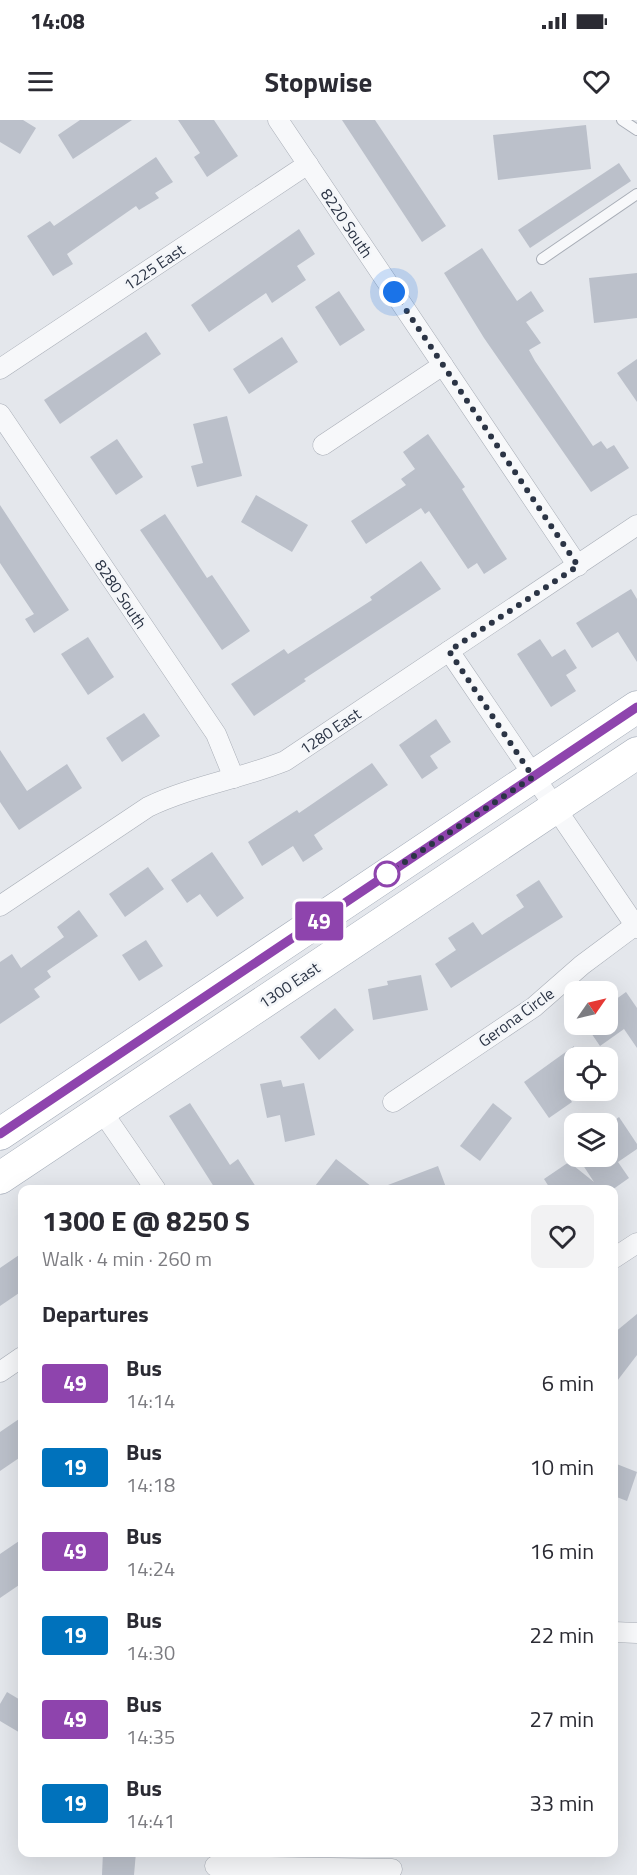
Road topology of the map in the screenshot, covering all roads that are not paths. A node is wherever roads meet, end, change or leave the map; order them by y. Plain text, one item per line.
1 (278, 120) edge
2 (622, 120) edge
3 (637, 130) edge
4 (308, 164) junction
5 (637, 194) edge
6 (542, 259) dead end
7 (443, 365) junction
8 (0, 369) edge
9 (0, 414) edge
10 (323, 445) dead end
11 (637, 525) edge
12 (578, 566) junction
13 (449, 651) junction
14 (637, 707) edge
15 (637, 753) edge
16 (533, 777) junction
17 (234, 778) junction
18 (554, 808) junction
19 (2, 901) edge
20 (636, 926) edge
21 (393, 1102) dead end
22 (101, 1110) junction
23 (0, 1134) edge
24 (0, 1178) edge
25 (153, 1185) edge
26 (637, 1243) edge
27 (618, 1255) edge
28 (18, 1360) edge
29 (0, 1372) edge
30 (618, 1632) edge
31 (637, 1633) edge
32 (312, 1865) edge
33 (215, 1866) dead end
34 (392, 1869) dead end

1 - 4 street, 8220 South
2 - 3 lane
4 - 7 street, 8220 South
4 - 8 street, 1225 East
5 - 6 lane
7 - 10 street
7 - 12 street, 8220 South
9 - 17 street, 8280 South
11 - 12 street, 1280 East
12 - 13 street, 1280 East
13 - 16 street
13 - 17 street, 1280 East
14 - 16 main road
15 - 18 main road, 1300 East
16 - 18 street
16 - 23 main road
17 - 19 street, 1280 East
18 - 20 street
18 - 22 main road, 1300 East
20 - 21 street, Gerona Circle
22 - 24 main road, 1300 East
22 - 25 street
26 - 27 street
28 - 29 street
30 - 31 street
32 - 33 street
32 - 34 street

